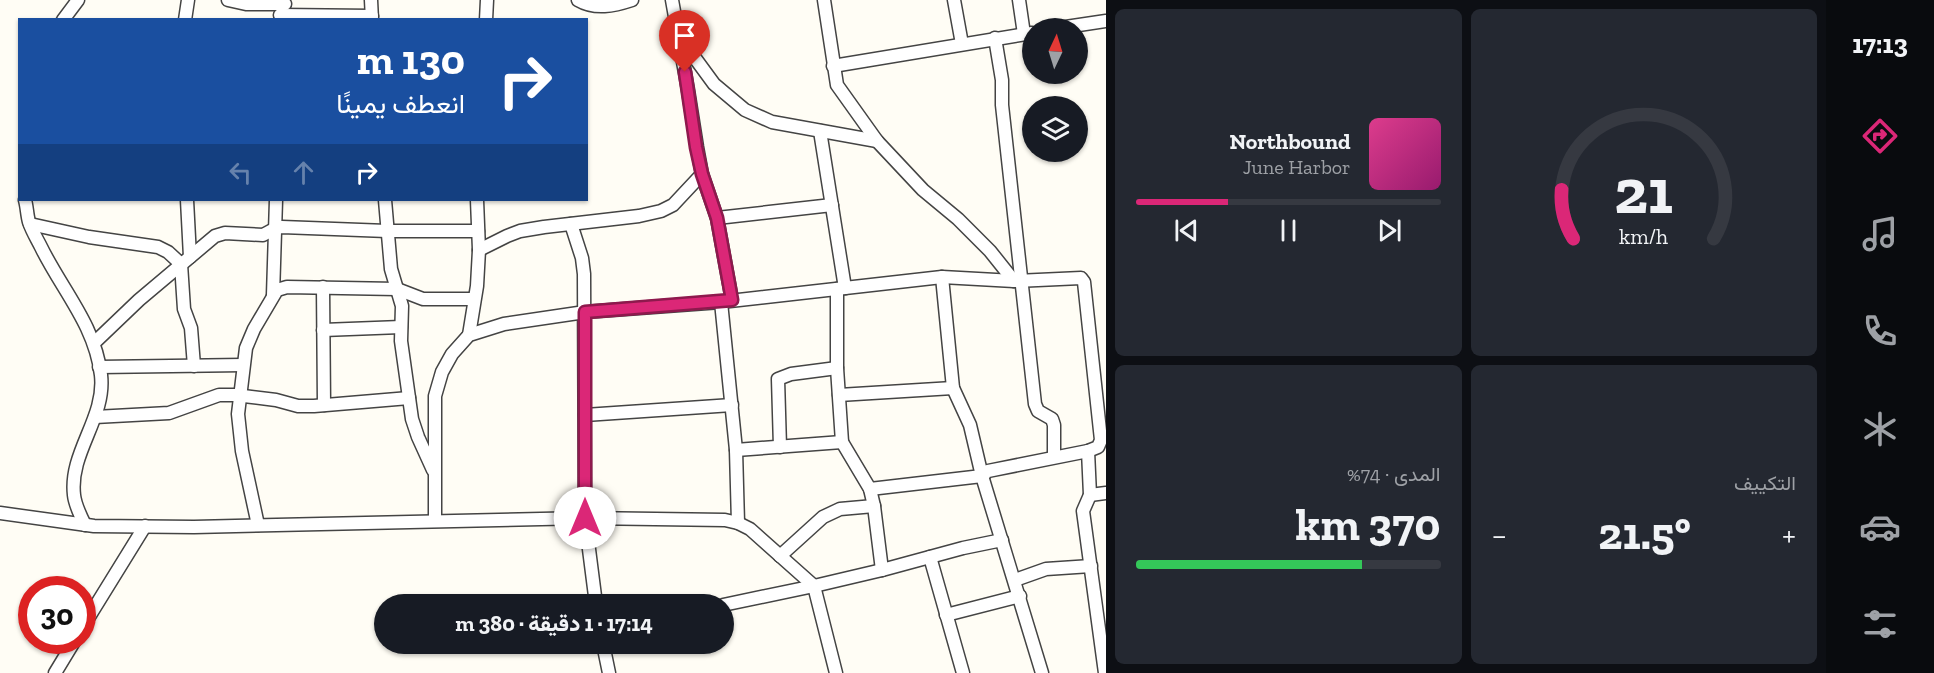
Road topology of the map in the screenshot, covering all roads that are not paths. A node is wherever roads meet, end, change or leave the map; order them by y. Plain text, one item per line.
1 (78, 0) edge
2 (188, 0) edge
3 (228, 0) edge
4 (370, 0) edge
5 (487, 0) edge
6 (578, 0) edge
7 (632, 0) edge
8 (672, 0) edge
9 (824, 0) edge
10 (954, 0) edge
11 (1019, 0) edge
12 (282, 10) edge
13 (64, 18) edge
14 (185, 18) edge
15 (372, 18) edge
16 (486, 18) edge
17 (1024, 18) edge
18 (1106, 21) edge
19 (1088, 24) edge
20 (678, 34) junction
21 (1022, 34) edge
22 (995, 38) junction
23 (962, 44) junction
24 (833, 66) junction
25 (820, 131) junction
26 (878, 141) junction
27 (702, 174) junction
28 (25, 201) edge
29 (187, 201) edge
30 (276, 201) edge
31 (385, 201) edge
32 (477, 201) edge
33 (832, 205) junction
34 (717, 218) junction
35 (30, 224) junction
36 (571, 224) junction
37 (276, 228) junction
38 (387, 231) junction
39 (478, 231) junction
40 (478, 250) junction
41 (186, 260) junction
42 (942, 278) junction
43 (1018, 280) junction
44 (323, 287) junction
45 (841, 288) junction
46 (397, 289) junction
47 (273, 295) junction
48 (474, 300) junction
49 (727, 301) junction
50 (585, 312) junction
51 (401, 327) junction
52 (323, 330) junction
53 (469, 335) junction
54 (94, 343) junction
55 (243, 365) junction
56 (194, 366) junction
57 (99, 367) junction
58 (837, 368) junction
59 (952, 388) junction
60 (838, 395) junction
61 (240, 396) junction
62 (409, 398) junction
63 (324, 405) junction
64 (732, 405) junction
65 (585, 415) junction
66 (95, 417) junction
67 (1102, 424) edge
68 (842, 442) junction
69 (780, 447) junction
70 (736, 450) junction
71 (1088, 451) junction
72 (1054, 457) junction
73 (435, 474) junction
74 (982, 476) junction
75 (870, 489) junction
76 (1106, 493) edge
77 (1090, 495) junction
78 (874, 506) junction
79 (0, 513) edge
80 (585, 518) junction
81 (435, 520) junction
82 (738, 523) junction
83 (85, 525) junction
84 (258, 525) junction
85 (145, 526) junction
86 (1002, 540) junction
87 (780, 556) junction
88 (930, 557) junction
89 (1091, 566) junction
90 (882, 570) junction
91 (1015, 580) junction
92 (814, 586) junction
93 (595, 594) edge
94 (1020, 596) junction
95 (734, 603) edge
96 (96, 605) edge
97 (946, 615) junction
98 (67, 654) edge
99 (605, 654) edge
100 (55, 673) edge
101 (609, 673) edge
102 (836, 673) edge
103 (963, 673) edge
104 (1042, 673) edge
105 (1106, 673) edge

1 - 13 street
2 - 14 street
3 - 12 street
4 - 15 street
5 - 16 street
6 - 7 street
8 - 20 street
9 - 24 street
10 - 23 street
11 - 17 street
12 - 15 street
18 - 19 street
20 - 25 street
20 - 27 street
21 - 22 street
22 - 23 street
22 - 43 street
23 - 24 street
24 - 26 street
25 - 26 street
25 - 33 street
26 - 43 street
27 - 34 street
27 - 36 street
28 - 35 street
29 - 41 street
30 - 37 street
31 - 38 street
32 - 39 street
33 - 34 street
33 - 45 street
34 - 49 street
35 - 41 street
35 - 54 street
36 - 40 street
36 - 50 street
37 - 38 street
37 - 41 street
37 - 47 street
38 - 39 street
38 - 46 street
39 - 40 street
40 - 48 street
41 - 54 street
41 - 56 street
42 - 43 street
42 - 45 street
42 - 59 street
43 - 67 street
43 - 72 street
44 - 46 street
44 - 47 street
44 - 52 street
45 - 49 street
45 - 58 street
46 - 48 street
46 - 51 street
47 - 55 street
48 - 53 street
49 - 50 street
49 - 64 street
50 - 53 street
50 - 65 street
51 - 52 street
51 - 62 street
52 - 63 street
53 - 73 street
54 - 57 street
55 - 56 street
55 - 61 street
56 - 57 street
57 - 66 street
58 - 60 street
58 - 69 street
59 - 60 street
59 - 74 street
60 - 68 street
61 - 63 street
61 - 66 street
61 - 84 street
62 - 63 street
62 - 73 street
64 - 65 street
64 - 70 street
65 - 80 street
66 - 83 street
67 - 71 street
68 - 69 street
68 - 75 street
69 - 70 street
70 - 82 street
71 - 72 street
71 - 77 street
72 - 74 street
73 - 81 street
74 - 75 street
74 - 86 street
75 - 78 street
76 - 77 street
77 - 89 street
78 - 87 street
78 - 90 street
79 - 83 street
80 - 81 street
80 - 82 street
80 - 93 street
81 - 84 street
82 - 87 street
83 - 85 street
84 - 85 street
85 - 96 street
86 - 88 street
86 - 91 street
87 - 92 street
88 - 90 street
88 - 97 street
89 - 91 street
89 - 105 street
90 - 92 street
91 - 94 street
92 - 95 street
92 - 102 street
94 - 97 street
94 - 104 street
97 - 103 street
98 - 100 street
99 - 101 street

